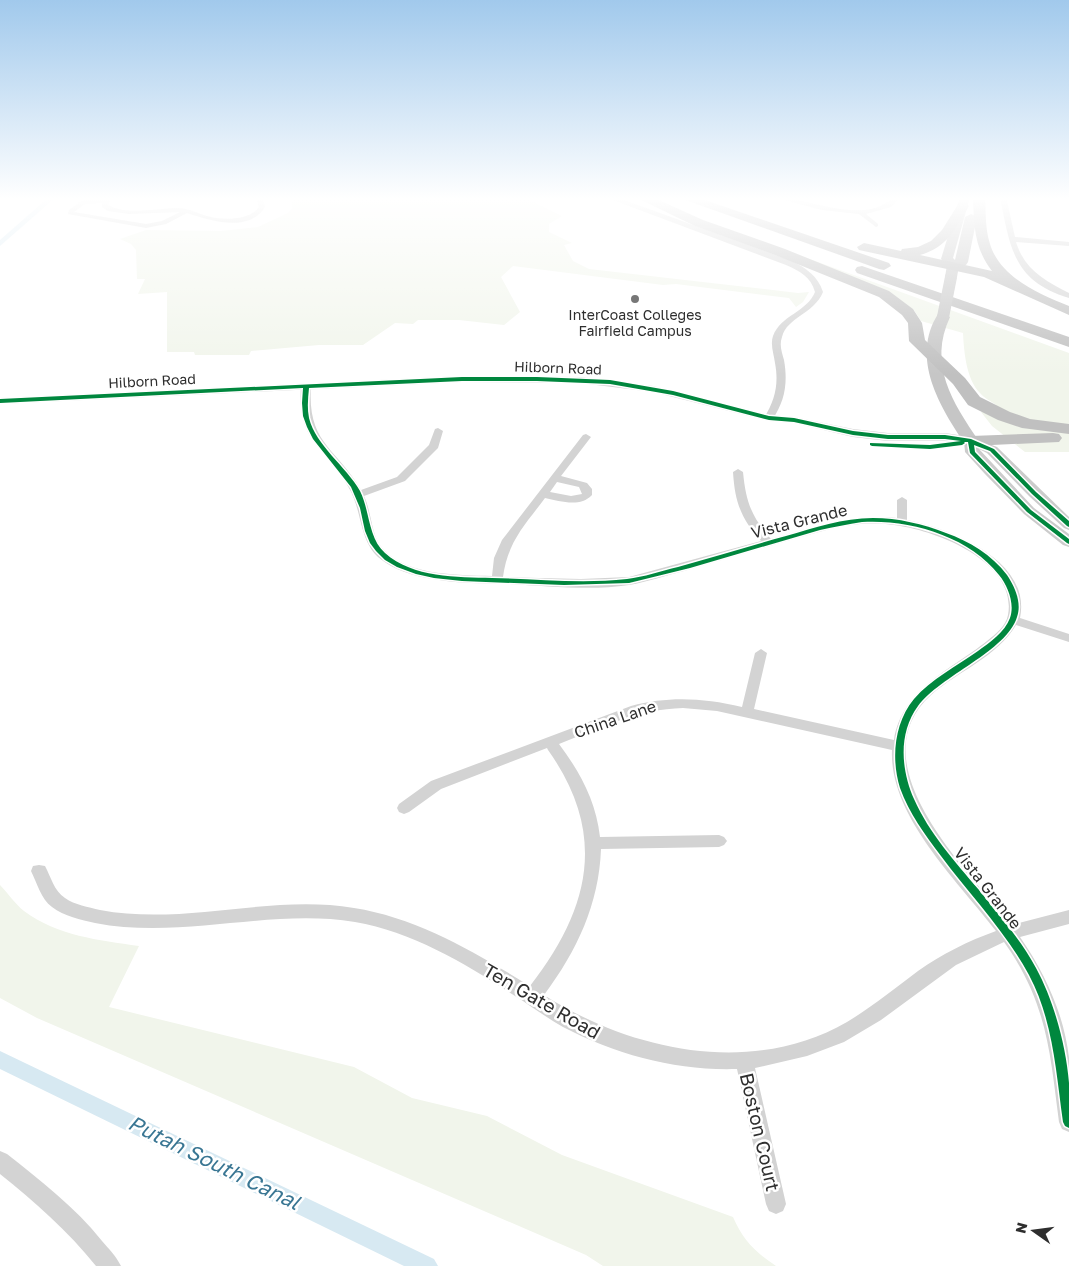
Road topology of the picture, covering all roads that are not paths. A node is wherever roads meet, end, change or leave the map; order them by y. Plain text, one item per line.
1 (769, 256) edge
2 (790, 256) edge
3 (821, 256) edge
4 (853, 256) edge
5 (897, 256) edge
6 (948, 256) edge
7 (963, 256) edge
8 (989, 256) edge
9 (1017, 256) edge
10 (952, 271) junction
11 (1015, 284) junction
12 (1069, 296) edge
13 (1069, 312) edge
14 (1069, 330) edge
15 (1065, 348) edge
16 (934, 357) junction
17 (306, 386) junction
18 (0, 401) edge
19 (769, 418) junction
20 (1069, 429) edge
21 (438, 431) dead end
22 (586, 437) dead end
23 (1069, 437) edge
24 (971, 441) junction
25 (738, 472) dead end
26 (555, 478) junction
27 (359, 494) junction
28 (543, 494) junction
29 (902, 500) dead end
30 (902, 523) junction
31 (1069, 526) edge
32 (1069, 542) edge
33 (770, 543) junction
34 (497, 580) junction
35 (1013, 620) junction
36 (1068, 638) edge
37 (762, 653) dead end
38 (748, 712) junction
39 (550, 742) junction
40 (899, 746) junction
41 (404, 808) dead end
42 (720, 841) dead end
43 (594, 842) junction
44 (39, 871) dead end
45 (1069, 917) edge
46 (1007, 933) junction
47 (532, 997) junction
48 (744, 1060) junction
49 (1069, 1122) edge
50 (0, 1161) edge
51 (776, 1204) dead end
52 (110, 1266) edge

1 - 19 street
2 - 16 highway
3 - 15 highway
4 - 14 highway
5 - 10 highway
6 - 10 main road
7 - 10 main road
8 - 11 highway
9 - 12 street
10 - 11 highway
10 - 16 main road, bridge
11 - 13 highway
16 - 20 highway
16 - 24 main road
17 - 18 street, Hilborn Road
17 - 19 street, Hilborn Road
17 - 27 street, Vista Grande
19 - 24 street, Hilborn Road
21 - 27 street
22 - 26 street
23 - 24 highway
24 - 31 main road
24 - 32 main road
25 - 33 street
26 - 28 street
26 - 28 street
27 - 34 street, Vista Grande
28 - 34 street
29 - 30 street
30 - 33 street, Vista Grande
30 - 35 street, Vista Grande
33 - 34 street, Vista Grande
35 - 36 street
35 - 40 street, Vista Grande
37 - 38 street
38 - 39 street, China Lane
38 - 40 street, China Lane
39 - 41 street, China Lane
39 - 43 street
40 - 46 street, Vista Grande
42 - 43 street
43 - 47 street
44 - 47 street, Ten Gate Road
45 - 46 street, Ten Gate Road
46 - 48 street, Ten Gate Road
46 - 49 street, Vista Grande
47 - 48 street, Ten Gate Road
48 - 51 street, Boston Court
50 - 52 street

